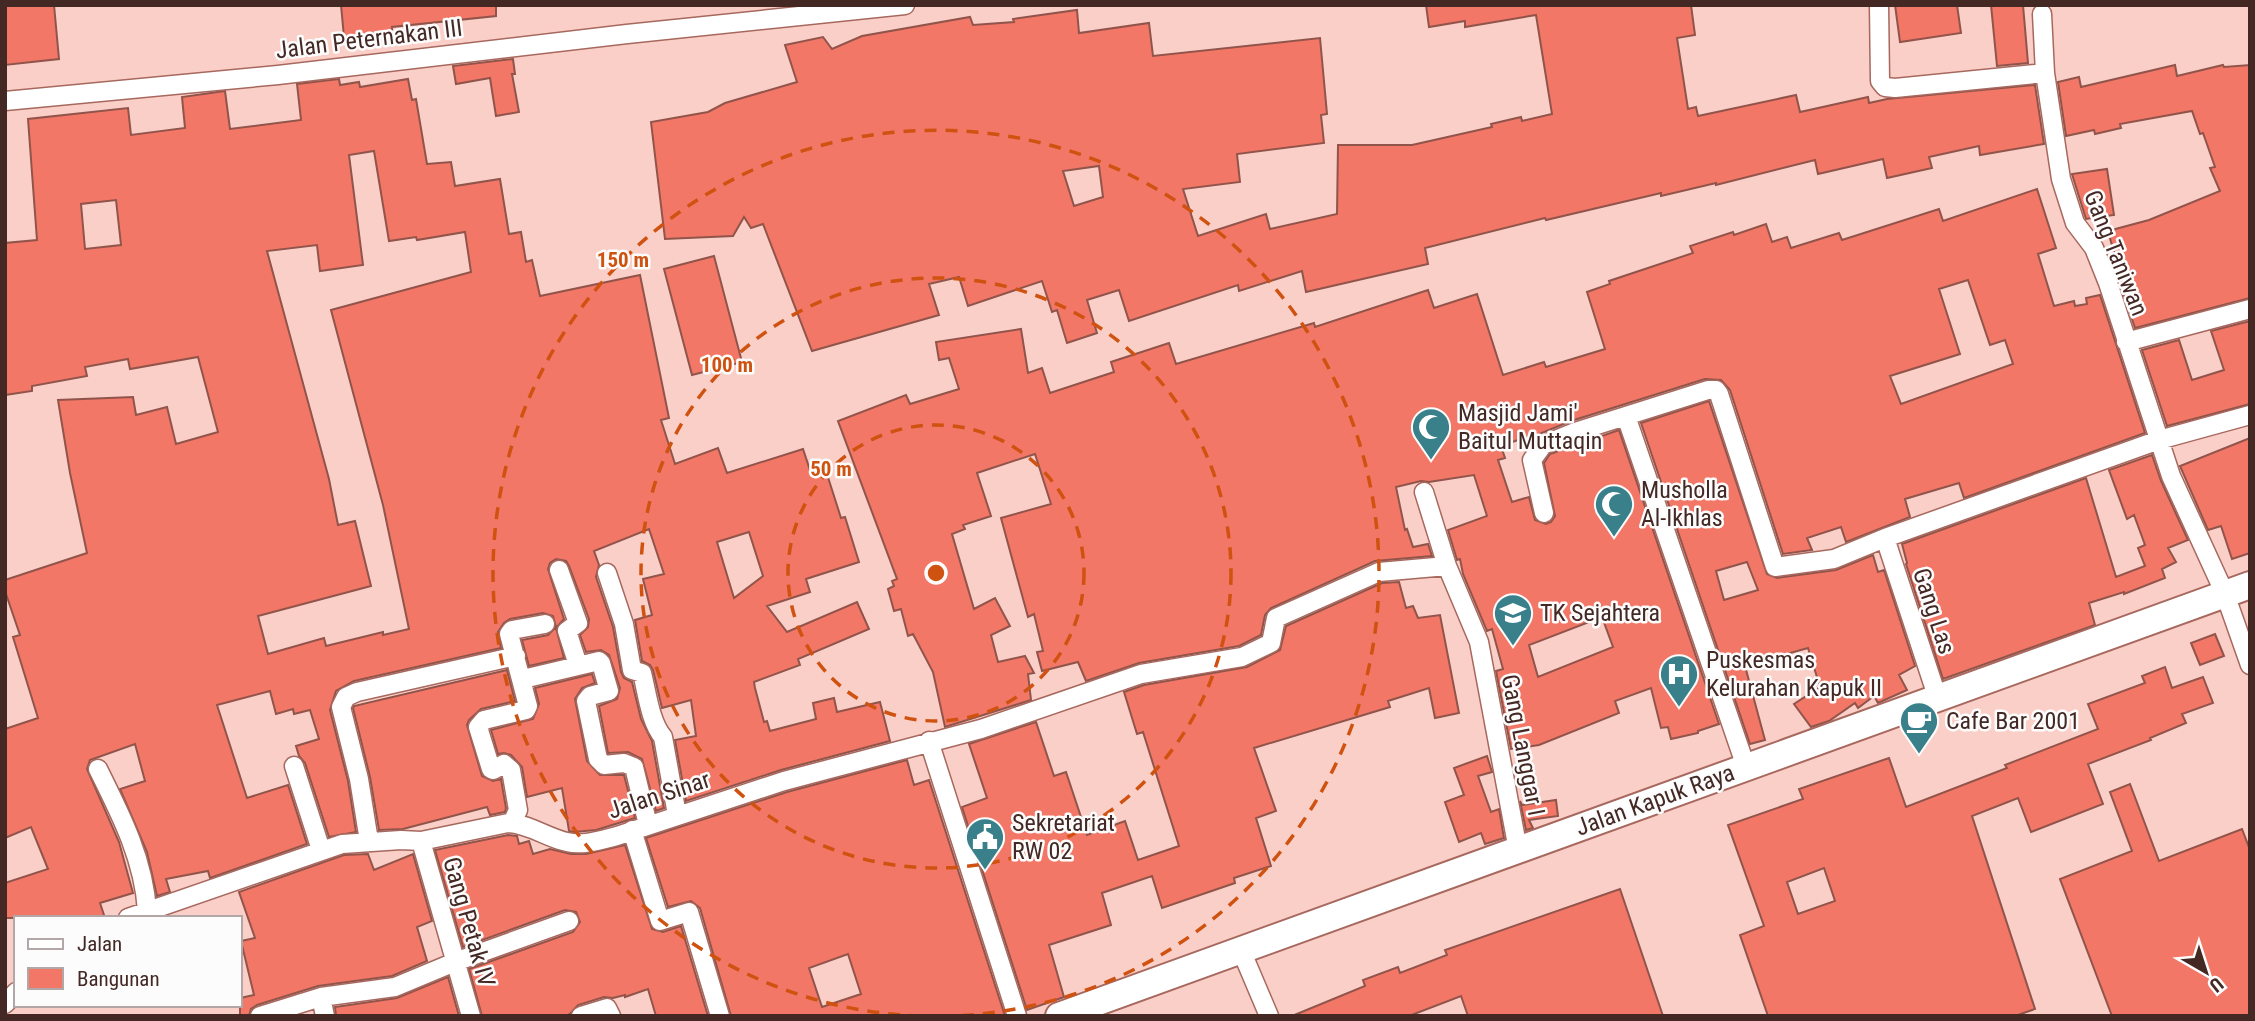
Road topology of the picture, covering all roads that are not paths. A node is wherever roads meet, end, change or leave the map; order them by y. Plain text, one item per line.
1 (905, 5) edge
2 (1879, 5) edge
3 (2042, 14) dead end
4 (2045, 73) junction
5 (5, 101) edge
6 (2250, 309) edge
7 (2126, 342) junction
8 (2250, 415) edge
9 (1626, 416) junction
10 (2159, 440) junction
11 (1424, 492) dead end
12 (1544, 513) dead end
13 (1885, 538) junction
14 (1447, 566) junction
15 (559, 570) dead end
16 (607, 573) dead end
17 (2250, 585) edge
18 (2225, 594) junction
19 (545, 624) dead end
20 (516, 656) junction
21 (2250, 665) edge
22 (578, 666) junction
23 (523, 679) junction
24 (1935, 699) junction
25 (929, 741) junction
26 (294, 766) dead end
27 (1746, 767) junction
28 (99, 769) dead end
29 (677, 815) junction
30 (512, 823) junction
31 (640, 827) junction
32 (369, 841) junction
33 (421, 841) junction
34 (321, 850) junction
35 (1518, 850) junction
36 (147, 911) junction
37 (133, 916) edge
38 (569, 921) dead end
39 (1241, 950) junction
40 (455, 962) junction
41 (321, 997) junction
42 (260, 1016) edge
43 (325, 1016) edge
44 (471, 1016) edge
45 (581, 1016) edge
46 (611, 1016) edge
47 (720, 1016) edge
48 (1017, 1016) edge
49 (1059, 1016) edge
50 (1269, 1016) edge

1 - 5 street, Jalan Peternakan III
2 - 4 street
3 - 4 street, Gang Taniwan
4 - 7 street, Gang Taniwan
6 - 7 street
7 - 10 street, Gang Taniwan
8 - 10 street
9 - 12 street
9 - 13 street
9 - 27 street
10 - 13 street
10 - 18 street, Gang Taniwan
11 - 14 street, Gang Langgar I
13 - 24 street, Gang Las
14 - 25 street, Jalan Sinar
14 - 35 street, Gang Langgar I
15 - 22 street
16 - 29 street
17 - 18 main road, Jalan Kapuk Raya
18 - 21 street, Gang Taniwan
18 - 24 main road, Jalan Kapuk Raya
19 - 20 street
20 - 23 street
20 - 32 street
22 - 23 street
22 - 31 street
23 - 30 street
24 - 27 main road, Jalan Kapuk Raya
25 - 29 street, Jalan Sinar
25 - 48 street
26 - 34 street
27 - 35 main road, Jalan Kapuk Raya
28 - 36 street
29 - 31 street, Jalan Sinar
30 - 31 street, Jalan Sinar
30 - 33 street, Jalan Sinar
31 - 47 street
32 - 33 street, Jalan Sinar
32 - 34 street, Jalan Sinar
33 - 40 street, Gang Petak IV
34 - 36 street, Jalan Sinar
35 - 39 main road, Jalan Kapuk Raya
36 - 37 street, Jalan Sinar
38 - 40 street
39 - 49 main road, Jalan Kapuk Raya
39 - 50 street
40 - 41 street
40 - 44 street, Gang Petak IV
41 - 42 street
41 - 43 street
45 - 46 street

